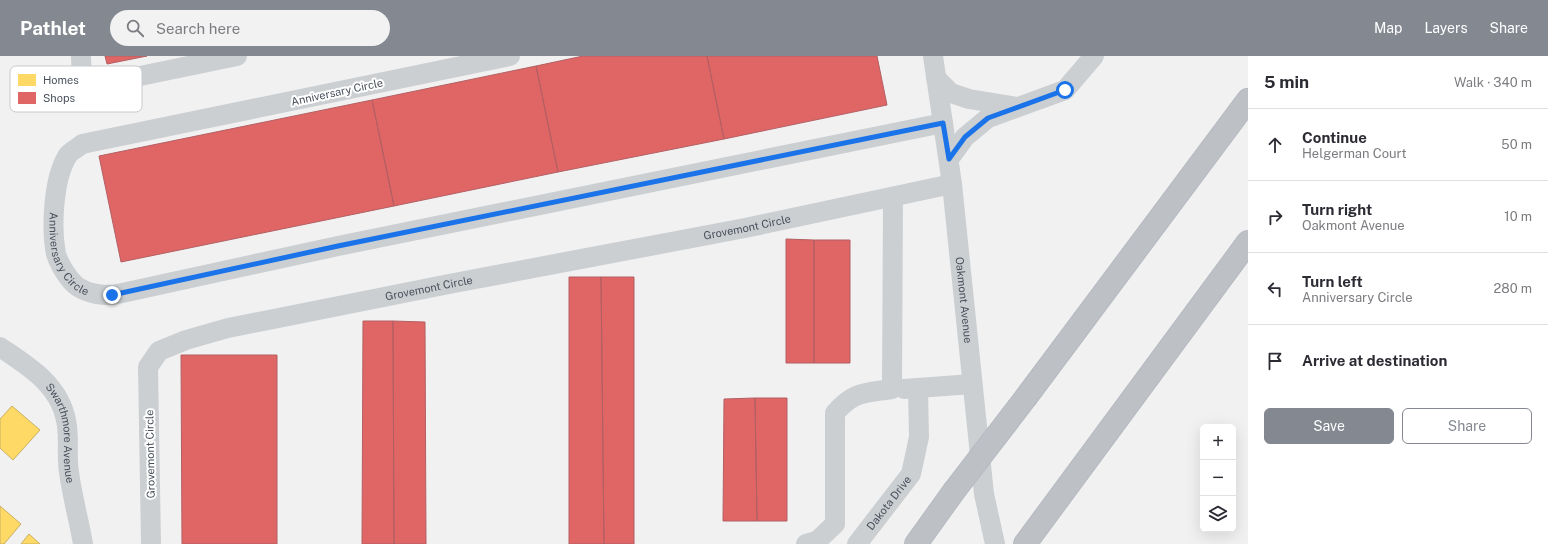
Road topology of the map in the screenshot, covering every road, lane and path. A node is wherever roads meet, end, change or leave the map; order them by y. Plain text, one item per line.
1 (237, 56) edge
2 (510, 56) edge
3 (933, 56) edge
4 (1094, 56) edge
5 (142, 76) edge
6 (936, 78) junction
7 (1248, 100) edge
8 (1017, 107) junction
9 (943, 123) junction
10 (949, 159) junction
11 (952, 184) junction
12 (893, 197) junction
13 (1248, 242) edge
14 (0, 347) edge
15 (972, 384) junction
16 (918, 388) junction
17 (892, 389) junction
18 (940, 512) junction
19 (812, 543) edge
20 (83, 544) edge
21 (151, 544) edge
22 (857, 544) edge
23 (912, 544) edge
24 (916, 544) edge
25 (994, 544) edge
26 (1025, 544) edge

1 - 5 street
2 - 9 street, Anniversary Circle
3 - 6 street, Oakmont Avenue
4 - 8 street
6 - 8 street
6 - 9 street, Oakmont Avenue
7 - 18 highway, bridge
8 - 10 street
9 - 10 street, Oakmont Avenue
10 - 11 street, Oakmont Avenue
11 - 12 street, Grovemont Circle
11 - 15 street, Oakmont Avenue
12 - 17 street
12 - 21 street, Grovemont Circle
13 - 26 highway
14 - 20 street, Swarthmore Avenue
15 - 16 street
15 - 25 street, Oakmont Avenue
16 - 17 street
16 - 22 street, Dakota Drive
17 - 19 street
18 - 23 highway
18 - 24 highway

